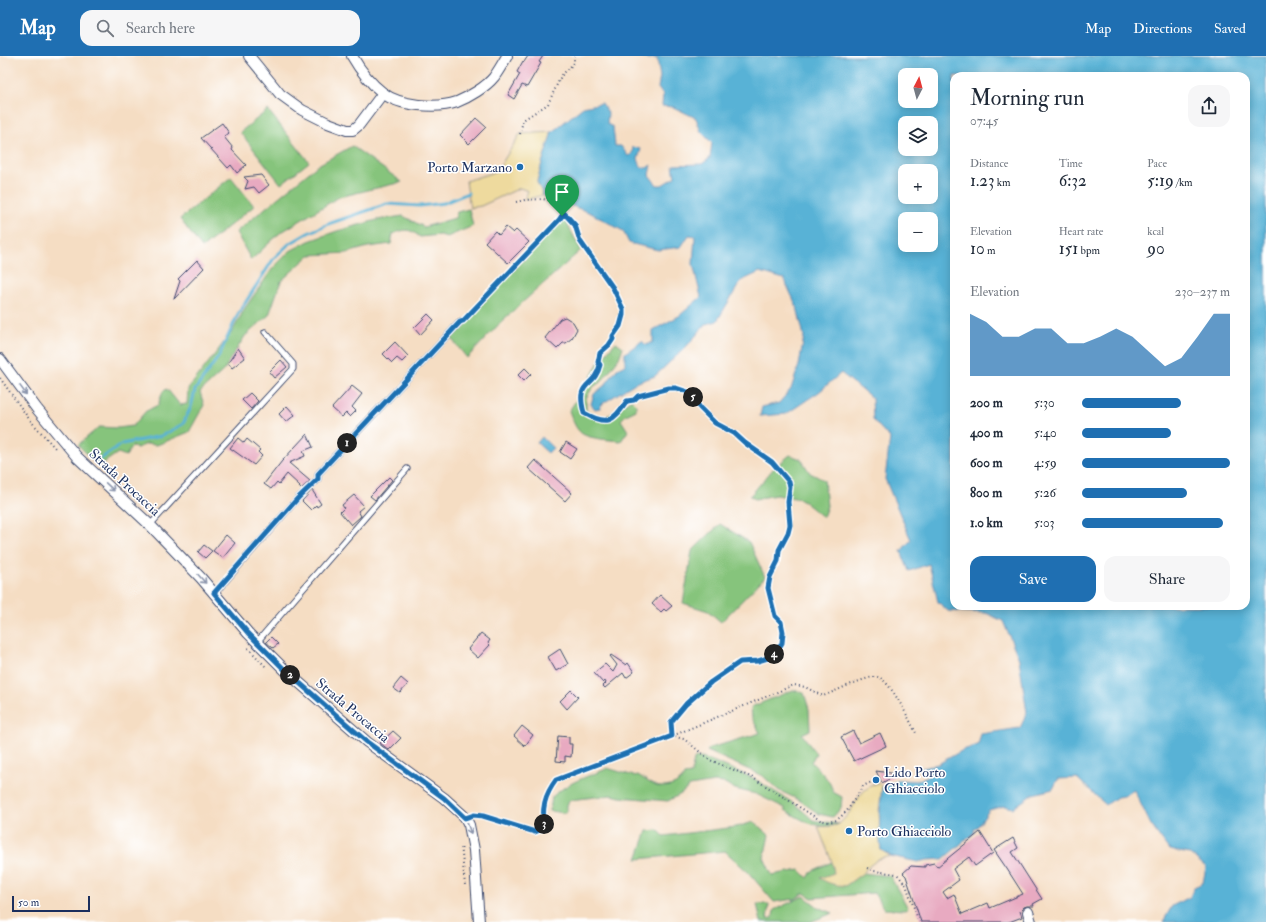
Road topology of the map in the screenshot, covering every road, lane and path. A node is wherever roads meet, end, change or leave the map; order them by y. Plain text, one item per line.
1 (249, 56) edge
2 (352, 56) edge
3 (507, 56) edge
4 (574, 56) edge
5 (383, 93) junction
6 (520, 134) dead end
7 (516, 202) dead end
8 (564, 213) junction
9 (460, 322) joint
10 (265, 332) dead end
11 (0, 359) edge
12 (408, 469) dead end
13 (150, 525) junction
14 (214, 593) junction
15 (257, 642) junction
16 (916, 733) dead end
17 (672, 736) junction
18 (876, 780) dead end
19 (465, 818) junction
20 (867, 868) dead end
21 (479, 922) edge
22 (919, 922) edge

1 - 5 street
2 - 5 street
3 - 5 street
4 - 6 path
7 - 8 path
8 - 9 path
8 - 17 path
9 - 14 lane
10 - 13 lane
11 -> 13 street, Strada Procaccia
12 - 15 lane
13 -> 14 street, Strada Procaccia
14 - 15 street, Strada Procaccia
15 - 19 street, Strada Procaccia
16 - 17 path
17 - 18 path
17 - 19 path
19 -> 21 street, Strada Procaccia
20 - 22 path

